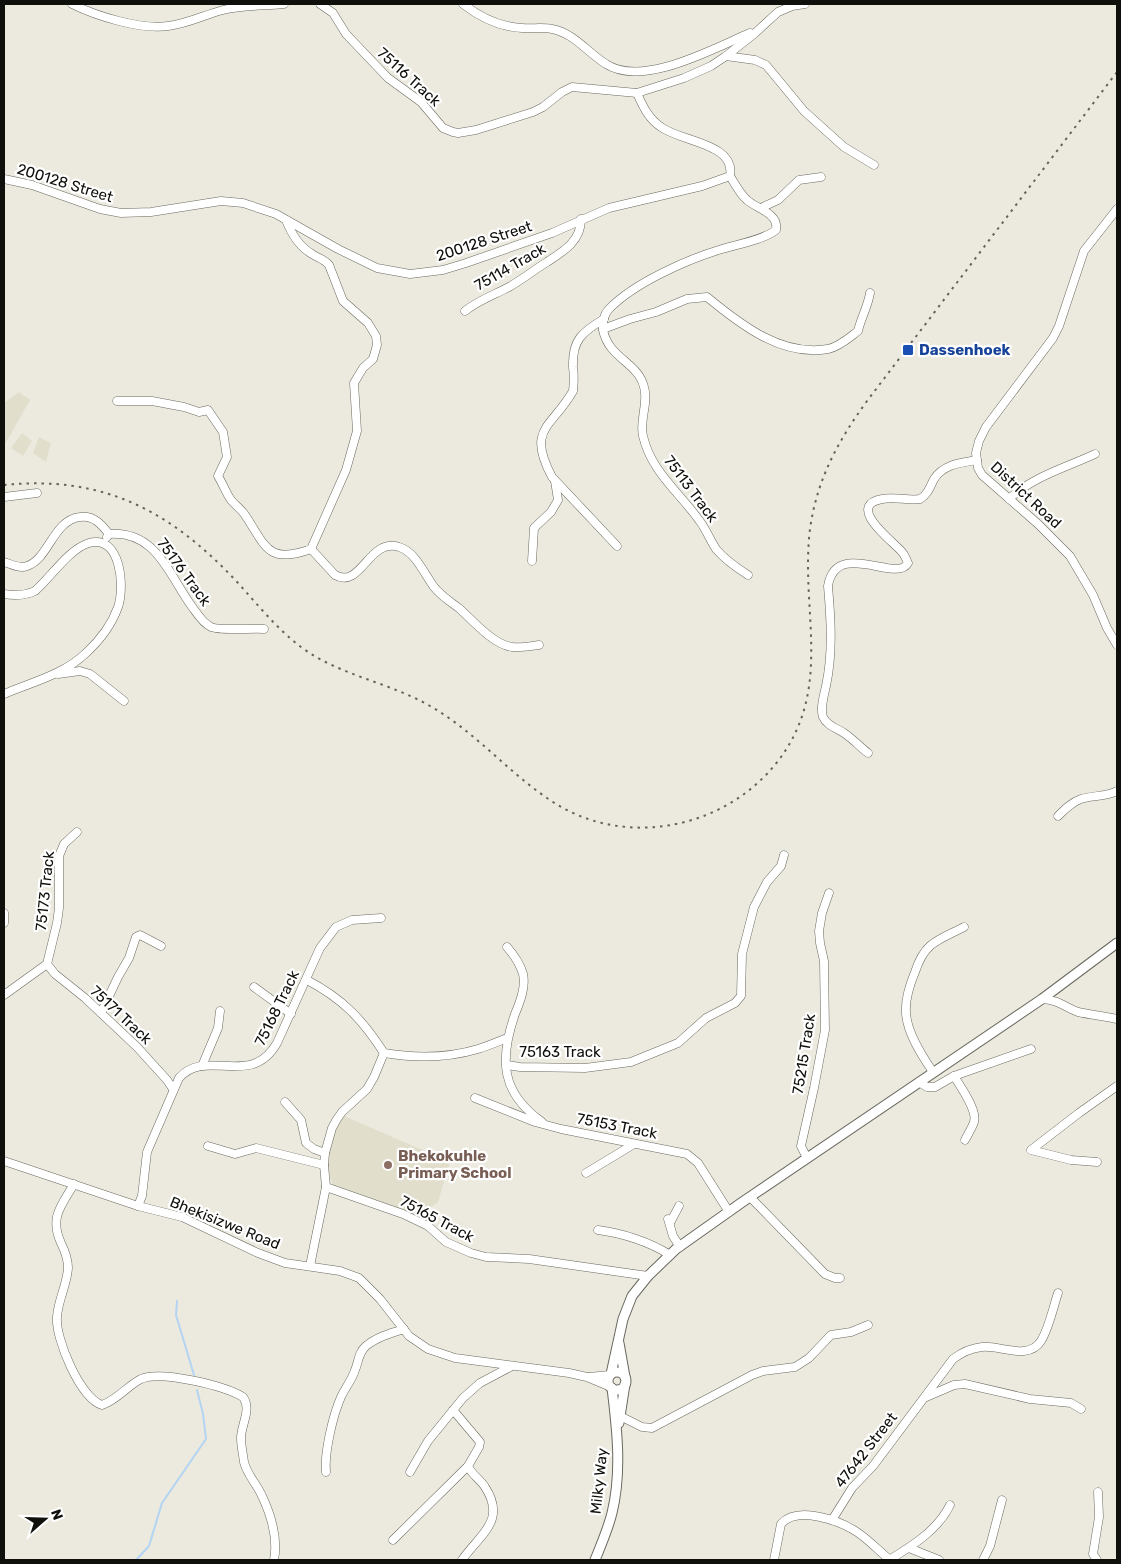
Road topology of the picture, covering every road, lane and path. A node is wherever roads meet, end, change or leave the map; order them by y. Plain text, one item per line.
1 (72, 4) edge
2 (284, 4) edge
3 (320, 4) edge
4 (805, 4) edge
5 (468, 5) edge
6 (754, 34) junction
7 (726, 56) junction
8 (637, 93) junction
9 (874, 165) dead end
10 (730, 176) junction
11 (821, 178) dead end
12 (4, 179) edge
13 (761, 208) junction
14 (1117, 209) edge
15 (581, 219) junction
16 (286, 220) junction
17 (870, 293) dead end
18 (465, 311) dead end
19 (604, 319) junction
20 (603, 329) junction
21 (117, 401) dead end
22 (1095, 454) dead end
23 (977, 460) junction
24 (555, 481) junction
25 (37, 493) dead end
26 (4, 497) edge
27 (1009, 499) junction
28 (109, 534) junction
29 (103, 543) junction
30 (617, 546) dead end
31 (311, 549) junction
32 (532, 561) dead end
33 (4, 562) edge
34 (748, 575) dead end
35 (4, 594) edge
36 (264, 629) dead end
37 (539, 645) dead end
38 (1117, 645) edge
39 (54, 675) junction
40 (4, 694) edge
41 (124, 702) dead end
42 (868, 753) dead end
43 (1117, 791) edge
44 (1058, 816) dead end
45 (77, 832) dead end
46 (784, 855) dead end
47 (829, 893) dead end
48 (4, 913) edge
49 (381, 918) dead end
50 (4, 923) edge
51 (964, 927) dead end
52 (1117, 943) edge
53 (161, 946) dead end
54 (507, 947) dead end
55 (47, 964) junction
56 (307, 980) junction
57 (254, 987) dead end
58 (4, 995) edge
59 (1042, 999) junction
60 (220, 1011) dead end
61 (101, 1013) junction
62 (291, 1014) junction
63 (1117, 1019) edge
64 (507, 1038) junction
65 (1031, 1049) dead end
66 (384, 1053) junction
67 (507, 1065) junction
68 (202, 1066) junction
69 (933, 1072) junction
70 (954, 1076) junction
71 (919, 1082) junction
72 (1117, 1086) edge
73 (173, 1089) junction
74 (475, 1098) dead end
75 (285, 1102) dead end
76 (546, 1125) junction
77 (965, 1140) dead end
78 (634, 1144) junction
79 (208, 1146) dead end
80 (325, 1153) junction
81 (807, 1158) junction
82 (4, 1161) edge
83 (1097, 1162) dead end
84 (324, 1165) junction
85 (586, 1173) dead end
86 (74, 1184) junction
87 (326, 1187) junction
88 (750, 1197) junction
89 (138, 1206) junction
90 (679, 1206) dead end
91 (728, 1212) junction
92 (598, 1230) dead end
93 (680, 1247) junction
94 (670, 1255) junction
95 (310, 1266) junction
96 (648, 1276) junction
97 (840, 1278) dead end
98 (1058, 1293) dead end
99 (868, 1325) dead end
100 (404, 1329) junction
101 (619, 1340) junction
102 (513, 1366) junction
103 (610, 1375) junction
104 (587, 1377) junction
105 (625, 1380) junction
106 (611, 1388) junction
107 (924, 1398) junction
108 (1081, 1409) dead end
109 (453, 1410) junction
110 (620, 1416) junction
111 (617, 1433) junction
112 (468, 1466) junction
113 (326, 1472) dead end
114 (410, 1472) dead end
115 (1098, 1492) dead end
116 (1002, 1500) dead end
117 (950, 1505) dead end
118 (832, 1520) junction
119 (393, 1540) dead end
120 (909, 1548) junction
121 (274, 1559) edge
122 (887, 1559) edge
123 (462, 1560) edge
124 (595, 1560) edge
125 (774, 1560) edge
126 (939, 1560) edge
127 (983, 1560) edge
128 (1097, 1560) edge

1 - 2 street
3 - 8 street, 75116 Track
4 - 6 street
5 - 6 street
6 - 7 street
7 - 8 street
7 - 9 street
8 - 10 street
10 - 13 street
10 - 15 street, 200128 Street
11 - 13 street
12 - 16 street, 200128 Street
13 - 19 street
14 - 23 street, District Road
15 - 16 street, 200128 Street
15 - 18 street, 75114 Track
16 - 31 street
17 - 20 street
19 - 20 street
19 - 24 street
20 - 34 street, 75113 Track
21 - 31 street
22 - 27 street
23 - 27 street, District Road
23 - 42 street
24 - 30 street
24 - 32 street
25 - 26 street
27 - 38 street, District Road
28 - 29 street
28 - 33 street
28 - 36 street, 75176 Track
29 - 35 street
29 - 39 street
31 - 37 street
39 - 40 street
39 - 41 street
43 - 44 street
45 - 55 street, 75173 Track
46 - 67 street, 75163 Track
47 - 81 street, 75215 Track
48 - 50 street
49 - 56 street, 75168 Track
51 - 69 street
52 - 59 street, Milky Way
53 - 61 street
54 - 64 street
55 - 58 street
55 - 61 street, 75171 Track
56 - 62 street, 75168 Track
56 - 66 street
57 - 62 street
59 - 63 street
59 - 69 street, Milky Way
60 - 68 street
61 - 73 street, 75171 Track
62 - 68 street, 75168 Track
64 - 66 street
64 - 67 street
65 - 70 street
66 - 80 street
67 - 76 street, 75163 Track
68 - 73 street, 75168 Track
69 - 71 street, Milky Way
70 - 71 street
70 - 77 street
71 - 81 street, Milky Way
72 - 83 street
73 - 89 street, 75168 Track
74 - 76 street, 75153 Track
75 - 80 street
76 - 78 street, 75153 Track
78 - 85 street
78 - 91 street, 75153 Track
79 - 84 street
80 - 84 street
81 - 88 street, Milky Way
82 - 86 street, Bhekisizwe Road
84 - 87 street
86 - 89 street, Bhekisizwe Road
86 - 121 street
87 - 95 street
87 - 96 street, 75165 Track
88 - 91 street, Milky Way
88 - 97 street
89 - 95 street, Bhekisizwe Road
90 - 93 street
91 - 93 street, Milky Way
92 - 94 street
93 - 94 street, Milky Way
94 - 96 street, Milky Way
95 - 100 street, Bhekisizwe Road
96 - 101 street, Milky Way
98 - 107 street, 47642 Street
99 - 110 street
100 - 102 street, Bhekisizwe Road
100 - 113 street
101 - 103 street, Milky Way
101 - 105 street, Milky Way
102 - 104 street, Bhekisizwe Road
102 - 109 street
103 - 104 street, Bhekisizwe Road
103 - 105 street
103 - 106 street
104 - 106 street, Bhekisizwe Road
105 - 106 street
105 - 110 street, Milky Way
106 - 111 street, Milky Way
107 - 108 street
107 - 118 street, 47642 Street
109 - 112 street
109 - 114 street
110 - 111 street, Milky Way
111 - 124 street, Milky Way
112 - 119 street
112 - 123 street
115 - 128 street
116 - 127 street
117 - 120 street
118 - 122 street
118 - 125 street
120 - 122 street
120 - 126 street

